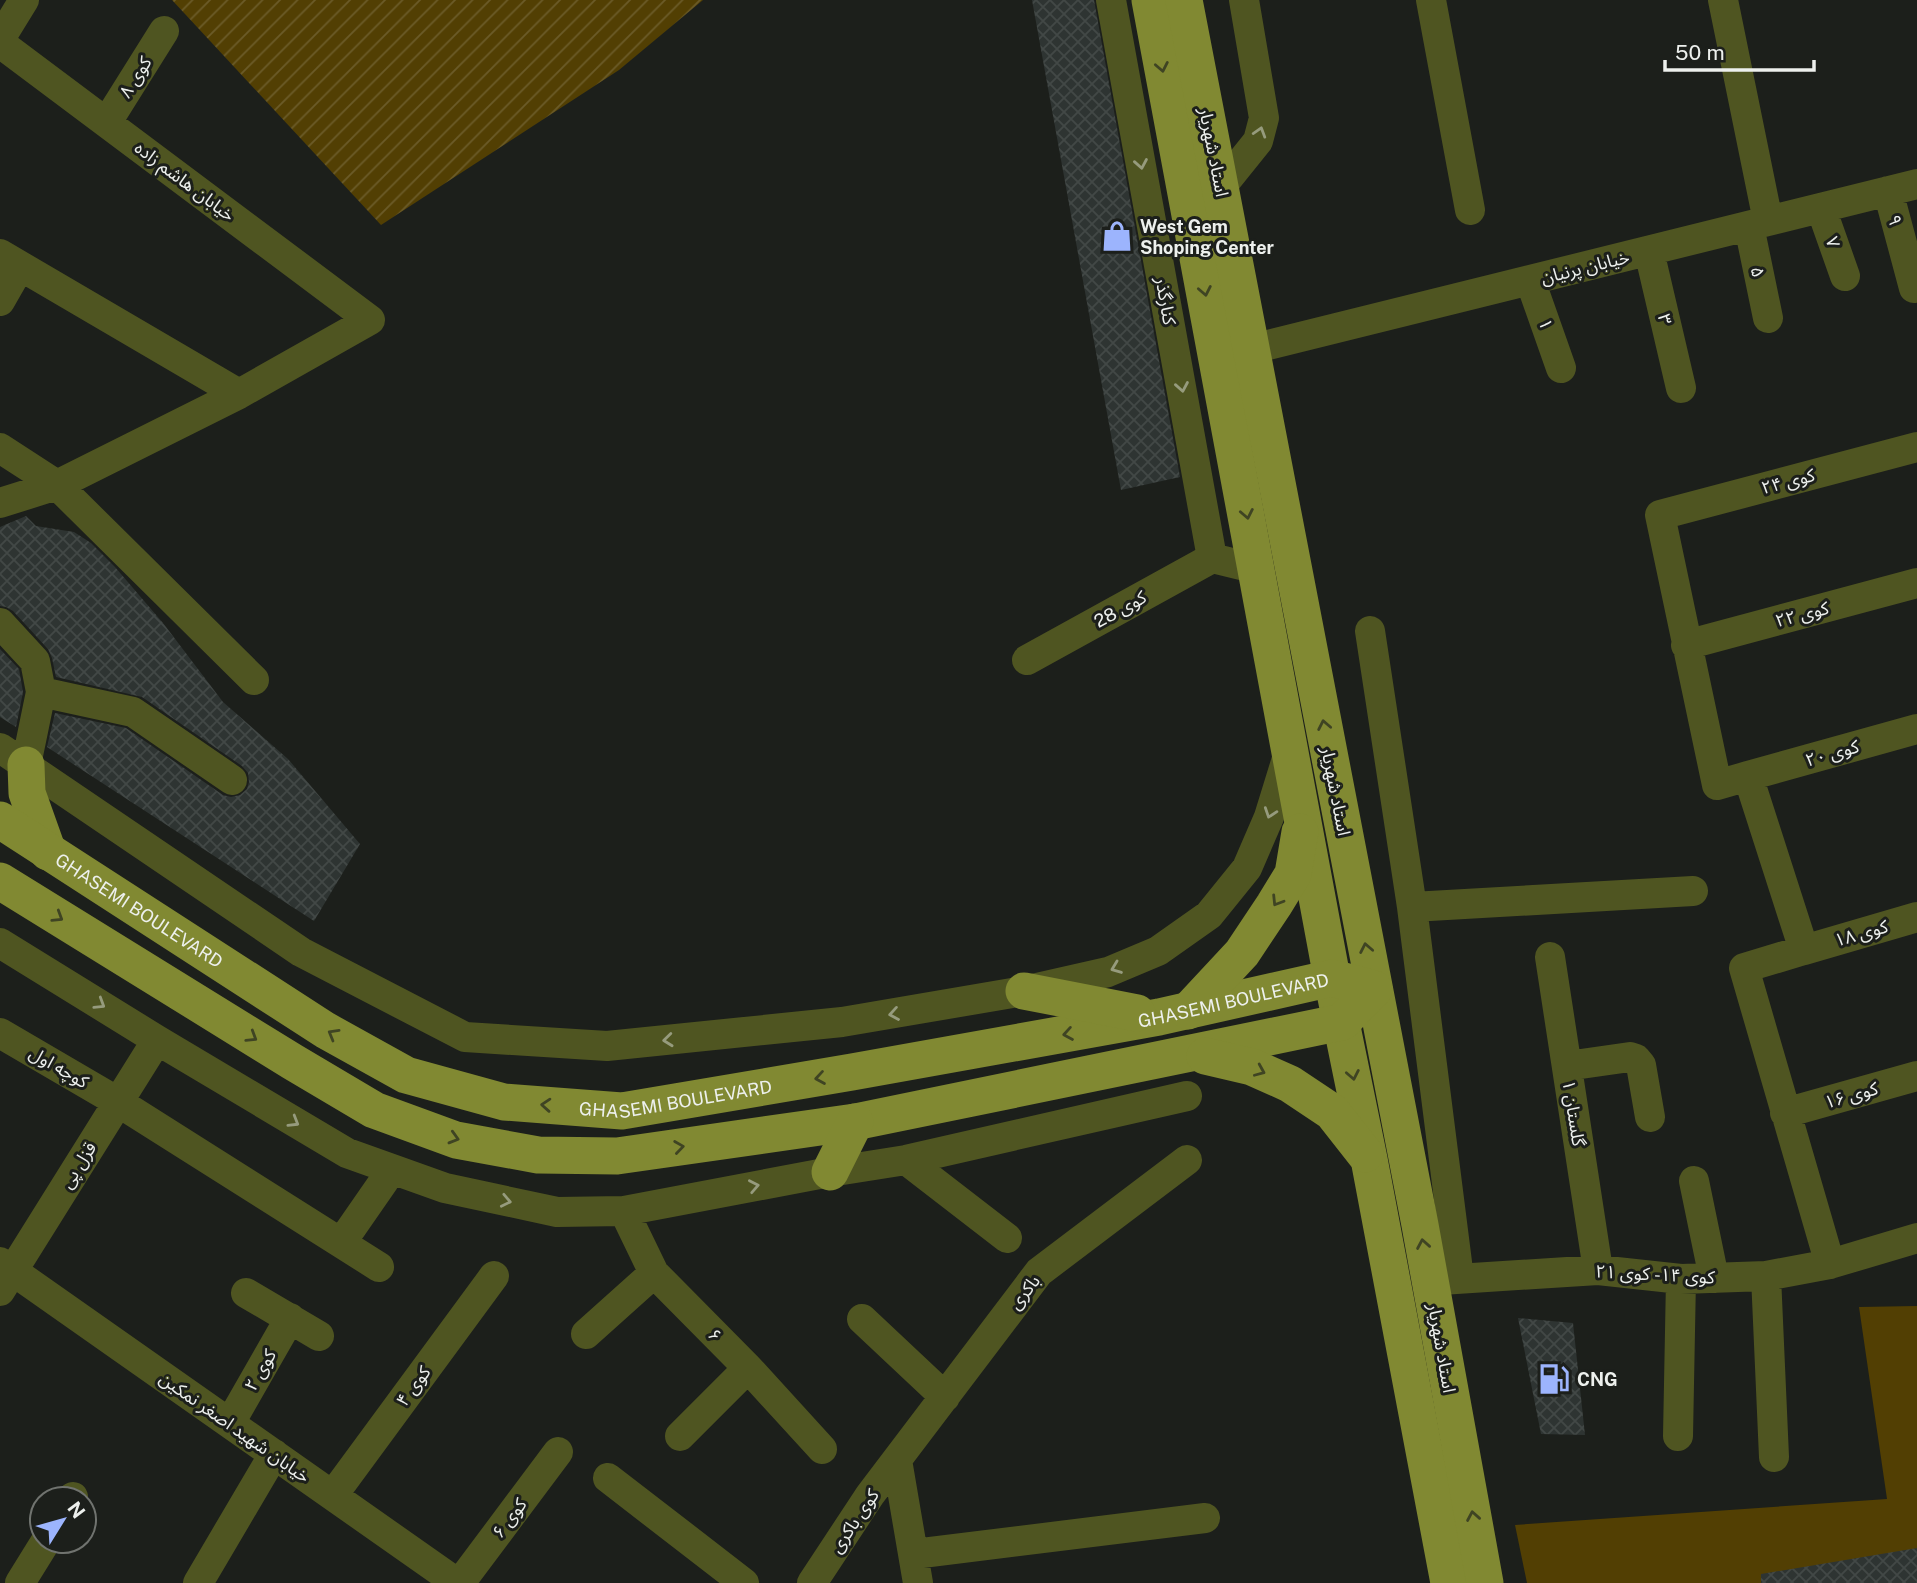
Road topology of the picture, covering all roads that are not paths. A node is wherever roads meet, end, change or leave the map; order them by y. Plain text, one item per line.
1 (24, 0) edge
2 (1111, 0) edge
3 (1150, 0) edge
4 (1184, 0) edge
5 (1244, 0) edge
6 (1431, 0) edge
7 (1723, 0) edge
8 (164, 31) dead end
9 (0, 41) edge
10 (107, 122) junction
11 (1917, 184) edge
12 (1221, 187) junction
13 (1888, 191) junction
14 (1821, 208) junction
15 (1470, 210) dead end
16 (1758, 224) junction
17 (1649, 251) junction
18 (10, 260) edge
19 (1844, 276) dead end
20 (1530, 280) junction
21 (1914, 288) dead end
22 (0, 301) edge
23 (1768, 318) dead end
24 (1252, 349) junction
25 (1561, 368) dead end
26 (1681, 388) dead end
27 (239, 394) junction
28 (1917, 447) edge
29 (0, 449) edge
30 (57, 485) junction
31 (0, 503) edge
32 (1212, 558) junction
33 (1257, 569) junction
34 (1917, 583) edge
35 (0, 623) edge
36 (1370, 631) dead end
37 (1686, 645) junction
38 (1027, 660) dead end
39 (254, 680) dead end
40 (41, 692) junction
41 (1917, 729) edge
42 (1290, 748) junction
43 (13, 756) edge
44 (1748, 776) junction
45 (232, 780) dead end
46 (1303, 813) junction
47 (0, 820) edge
48 (48, 852) junction
49 (0, 881) edge
50 (1693, 891) dead end
51 (1412, 907) junction
52 (1917, 917) edge
53 (0, 943) edge
54 (1804, 950) junction
55 (1550, 957) dead end
56 (1332, 978) junction
57 (1374, 989) junction
58 (1024, 991) junction
59 (1173, 1014) junction
60 (1342, 1022) junction
61 (0, 1032) edge
62 (157, 1040) junction
63 (1194, 1053) junction
64 (1567, 1066) junction
65 (1917, 1076) edge
66 (1187, 1096) dead end
67 (118, 1101) junction
68 (1785, 1113) junction
69 (1650, 1116) dead end
70 (855, 1122) junction
71 (1369, 1159) junction
72 (906, 1160) junction
73 (1187, 1160) dead end
74 (830, 1172) junction
75 (384, 1181) dead end
76 (1694, 1181) dead end
77 (624, 1211) junction
78 (1007, 1238) dead end
79 (1917, 1238) edge
80 (341, 1243) junction
81 (1830, 1264) junction
82 (379, 1266) dead end
83 (1598, 1270) junction
84 (654, 1273) junction
85 (4, 1275) edge
86 (494, 1276) dead end
87 (1766, 1276) junction
88 (1714, 1278) junction
89 (1681, 1279) junction
90 (1444, 1280) junction
91 (246, 1293) dead end
92 (290, 1318) junction
93 (862, 1319) dead end
94 (586, 1334) dead end
95 (319, 1336) dead end
96 (748, 1368) junction
97 (945, 1397) junction
98 (230, 1423) junction
99 (680, 1436) dead end
100 (1678, 1436) dead end
101 (822, 1449) dead end
102 (558, 1452) dead end
103 (274, 1454) junction
104 (1774, 1457) dead end
105 (897, 1460) junction
106 (608, 1478) dead end
107 (333, 1495) junction
108 (1205, 1518) dead end
109 (37, 1555) edge
110 (916, 1569) edge
111 (20, 1583) edge
112 (198, 1583) edge
113 (459, 1583) edge
114 (744, 1583) edge
115 (811, 1583) edge
116 (1449, 1583) edge
117 (1485, 1583) edge

1 - 9 street
2 -> 32 street, کنارگذر
3 -> 33 main road, استاد شهریار
4 - 12 main road, استاد شهریار
12 -> 5 street
6 - 15 street
7 - 16 street, ۵
8 - 10 street, کوی ۸
9 - 10 street, خیابان هاشم زاده
10 - 27 street, خیابان هاشم زاده
11 - 13 street, خیابان پرنیان
12 - 24 main road, استاد شهریار
13 - 14 street, خیابان پرنیان
13 - 21 street, ۹
14 - 16 street, خیابان پرنیان
14 - 19 street, ۷
16 - 17 street, خیابان پرنیان
16 - 23 street, ۵
17 - 20 street, خیابان پرنیان
17 - 26 street, ۳
18 - 22 street
18 - 27 street
20 - 24 street, خیابان پرنیان
20 - 25 street, ۱
57 -> 24 main road, استاد شهریار
27 - 30 street
28 - 37 street, کوی ۲۴
29 - 30 street
30 - 31 street
30 - 39 street
32 - 33 street
32 - 38 street, کوی 28
33 - 42 main road, استاد شهریار
34 - 37 street, کوی ۲۲
35 - 40 street
36 - 51 street
37 - 44 street, کوی ۲۰
40 - 43 street
40 - 45 street
41 - 44 street, کوی ۲۰
42 - 46 main road, استاد شهریار
42 -> 58 street
43 - 48 main road
58 -> 43 street
44 - 54 street
46 - 56 main road, استاد شهریار
46 -> 59 main road
47 - 48 main road, GHASEMI BOULEVARD
59 -> 48 main road, GHASEMI BOULEVARD
49 -> 70 main road
50 - 51 street
51 - 90 street
52 - 54 street, کوی ۱۸
53 -> 62 street
54 - 68 street, کوی ۱۸
55 - 64 street, ۱ گلستان
56 - 57 main road, GHASEMI BOULEVARD
56 - 59 main road, GHASEMI BOULEVARD
56 - 60 main road, استاد شهریار
57 - 60 main road
90 -> 57 main road, استاد شهریار
58 - 59 main road
60 - 63 main road
60 -> 71 main road, استاد شهریار
61 - 67 street, کوچه اول
62 - 67 street, قزل پی
62 -> 77 street
63 - 70 main road
63 -> 71 main road
64 - 69 street
64 - 83 street, ۱ گلستان
65 - 68 street, کوی ۱۶
66 - 72 street
67 - 80 street, کوچه اول
67 - 85 street, قزل پی
68 - 81 street
70 - 74 main road
71 - 116 main road, استاد شهریار
72 - 74 street
72 - 78 street
73 - 97 street, باکری
77 -> 74 street
75 - 80 street
76 - 88 street
77 - 84 street, ۶
79 - 81 street, کوی ۱۴ - کوی ۲۱
80 - 82 street, کوچه اول
81 - 87 street, کوی ۱۴ - کوی ۲۱
83 - 89 street, کوی ۱۴ - کوی ۲۱
83 - 90 street, کوی ۱۴ - کوی ۲۱
84 - 94 street
84 - 96 street, ۶
85 - 98 street, خیابان شهید اصغر نمکین
86 - 107 street, کوی ۴
87 - 88 street, کوی ۱۴ - کوی ۲۱
87 - 104 street
88 - 89 street, کوی ۱۴ - کوی ۲۱
89 - 100 street
117 -> 90 main road, استاد شهریار
91 - 92 street
92 - 95 street
92 - 98 street, کوی ۲
93 - 97 street
96 - 99 street
96 - 101 street, ۶
97 - 105 street, باکری
98 - 103 street, خیابان شهید اصغر نمکین
102 - 113 street, کوی ۶
103 - 107 street, خیابان شهید اصغر نمکین
103 - 112 street
105 - 110 street
105 - 115 street, کوی باکری
106 - 114 street
107 - 113 street, خیابان شهید اصغر نمکین
108 - 110 street
109 - 111 street

